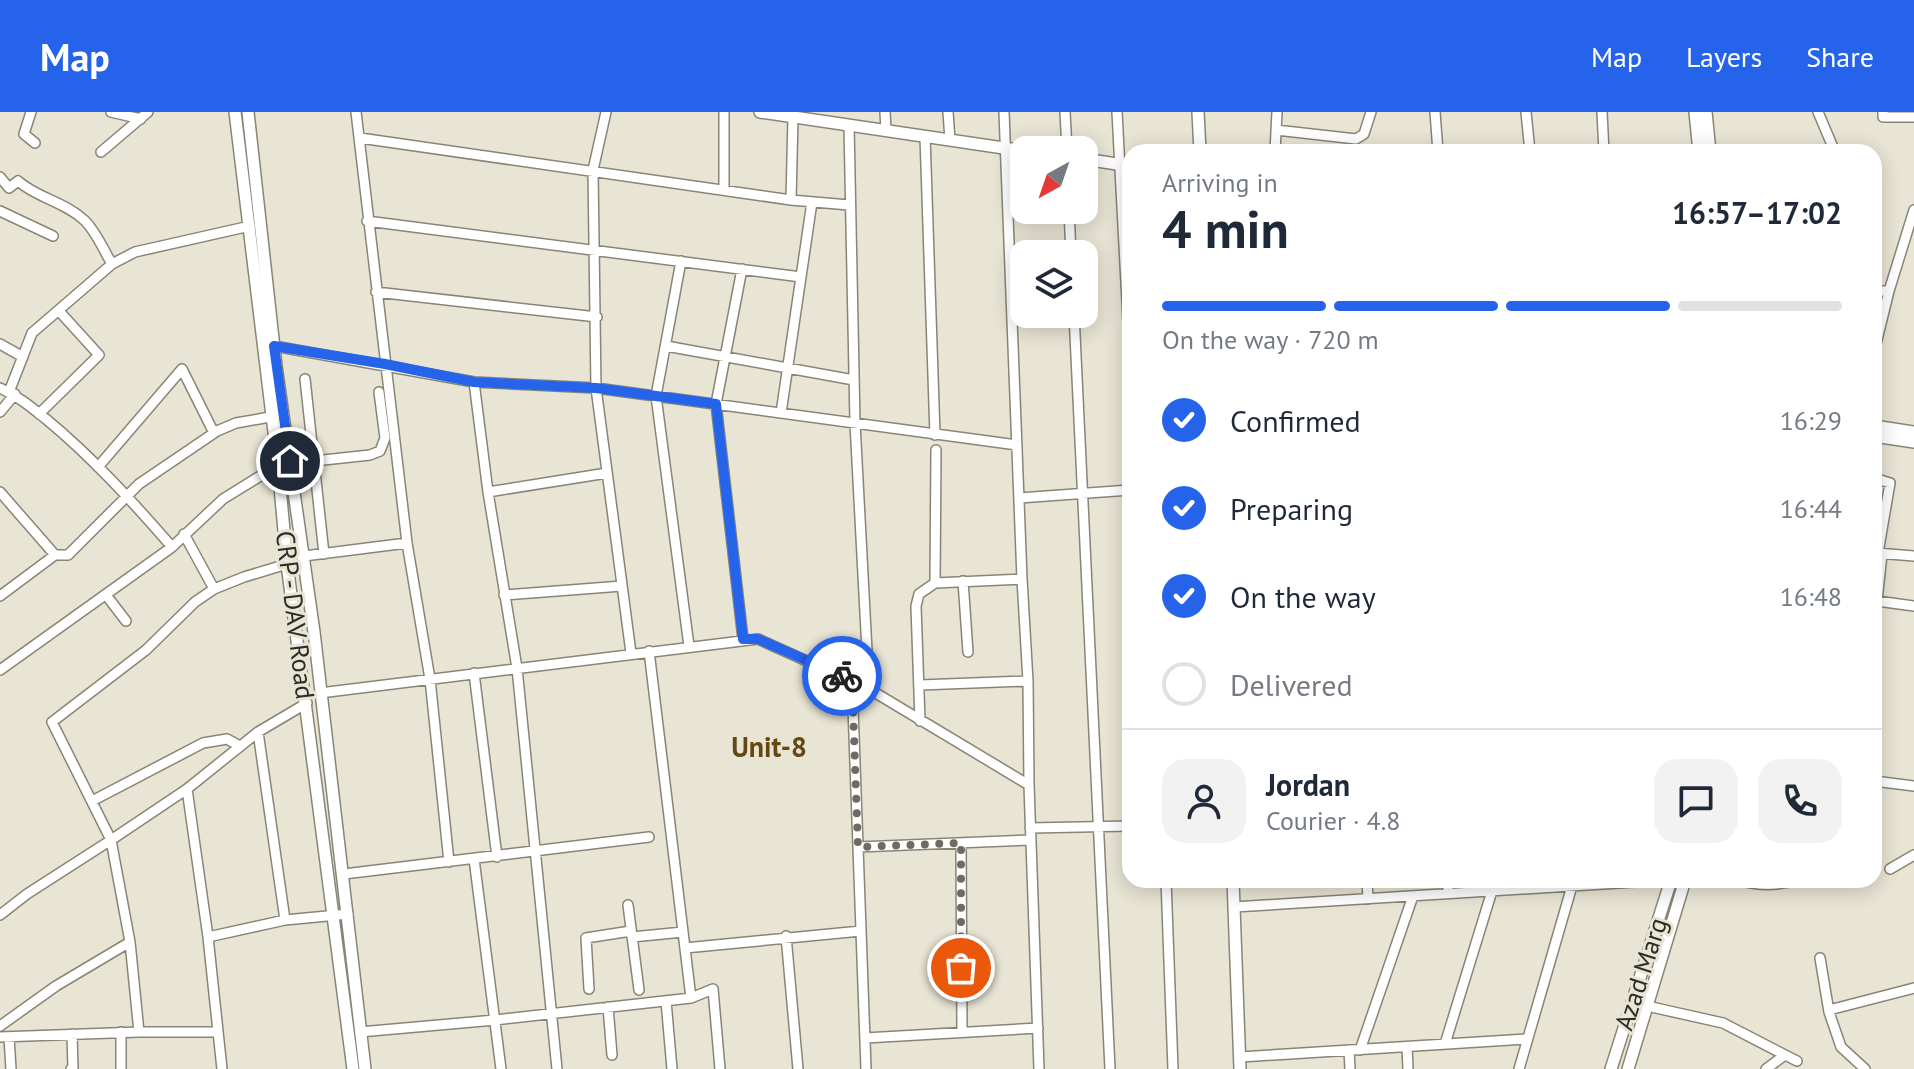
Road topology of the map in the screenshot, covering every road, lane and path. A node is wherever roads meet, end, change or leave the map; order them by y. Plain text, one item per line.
1 (31, 112) edge
2 (111, 112) edge
3 (235, 112) edge
4 (248, 112) edge
5 (356, 112) edge
6 (606, 112) edge
7 (724, 112) edge
8 (760, 112) edge
9 (885, 112) edge
10 (948, 112) edge
11 (1004, 112) edge
12 (1065, 112) edge
13 (1117, 112) edge
14 (1198, 112) edge
15 (1277, 112) edge
16 (1371, 112) edge
17 (1435, 112) edge
18 (1526, 112) edge
19 (1602, 112) edge
20 (1695, 112) edge
21 (1706, 112) edge
22 (1818, 112) edge
23 (1883, 112) edge
24 (144, 116) edge
25 (793, 117) junction
26 (829, 117) edge
27 (1914, 117) edge
28 (849, 125) junction
29 (886, 130) junction
30 (1276, 130) junction
31 (925, 136) junction
32 (1066, 136) edge
33 (360, 138) junction
34 (950, 140) junction
35 (35, 143) dead end
36 (1122, 144) edge
37 (1200, 144) edge
38 (1275, 144) edge
39 (1437, 144) edge
40 (1529, 144) edge
41 (1604, 144) edge
42 (1698, 144) edge
43 (1709, 144) edge
44 (1832, 144) edge
45 (1007, 148) junction
46 (1010, 149) edge
47 (101, 152) dead end
48 (1098, 161) edge
49 (1122, 165) edge
50 (593, 170) junction
51 (0, 177) edge
52 (724, 189) junction
53 (791, 200) junction
54 (812, 202) junction
55 (849, 205) junction
56 (1914, 210) edge
57 (0, 211) edge
58 (367, 221) junction
59 (250, 226) junction
60 (53, 236) dead end
61 (594, 249) junction
62 (681, 261) junction
63 (112, 264) junction
64 (742, 269) junction
65 (801, 277) junction
66 (1882, 291) edge
67 (1889, 291) junction
68 (376, 292) junction
69 (59, 311) junction
70 (597, 317) junction
71 (1882, 319) edge
72 (1075, 328) edge
73 (0, 344) edge
74 (274, 346) junction
75 (666, 346) junction
76 (23, 357) junction
77 (725, 357) junction
78 (385, 364) junction
79 (787, 368) junction
80 (305, 379) dead end
81 (854, 380) junction
82 (474, 382) junction
83 (596, 388) junction
84 (8, 392) edge
85 (379, 392) dead end
86 (656, 396) junction
87 (716, 404) junction
88 (0, 412) edge
89 (781, 413) junction
90 (39, 414) junction
91 (270, 417) junction
92 (855, 423) junction
93 (1882, 427) edge
94 (1914, 432) edge
95 (214, 433) junction
96 (935, 435) junction
97 (1882, 437) edge
98 (1914, 442) edge
99 (1017, 445) junction
100 (936, 450) dead end
101 (314, 461) junction
102 (278, 465) junction
103 (98, 467) junction
104 (607, 473) junction
105 (1882, 480) edge
106 (1122, 491) edge
107 (0, 492) edge
108 (488, 492) junction
109 (1083, 493) junction
110 (128, 496) junction
111 (1019, 498) junction
112 (1882, 530) edge
113 (184, 534) junction
114 (407, 543) junction
115 (172, 547) junction
116 (1882, 553) edge
117 (324, 554) junction
118 (55, 555) junction
119 (304, 556) junction
120 (1914, 556) edge
121 (287, 564) junction
122 (1022, 579) junction
123 (963, 581) junction
124 (935, 583) junction
125 (622, 586) junction
126 (214, 589) junction
127 (106, 595) junction
128 (504, 595) junction
129 (0, 596) edge
130 (1882, 602) edge
131 (1914, 606) edge
132 (312, 618) junction
133 (295, 619) junction
134 (126, 621) dead end
135 (743, 639) junction
136 (689, 646) junction
137 (649, 651) junction
138 (968, 652) dead end
139 (631, 653) junction
140 (517, 668) junction
141 (0, 670) edge
142 (474, 673) junction
143 (430, 679) junction
144 (852, 680) junction
145 (1028, 681) junction
146 (920, 685) junction
147 (869, 689) junction
148 (320, 693) junction
149 (307, 703) junction
150 (920, 721) junction
151 (258, 732) junction
152 (240, 746) junction
153 (1882, 781) edge
154 (1913, 782) edge
155 (1029, 785) junction
156 (187, 789) junction
157 (92, 801) junction
158 (1122, 826) edge
159 (1100, 827) junction
160 (1030, 828) junction
161 (649, 837) dead end
162 (111, 840) junction
163 (1031, 840) junction
164 (961, 843) junction
165 (858, 847) junction
166 (535, 852) junction
167 (1914, 855) edge
168 (497, 857) junction
169 (474, 859) junction
170 (449, 862) junction
171 (1890, 869) dead end
172 (344, 874) junction
173 (1166, 888) edge
174 (1233, 888) edge
175 (1367, 888) edge
176 (1448, 888) edge
177 (1540, 888) edge
178 (1571, 888) edge
179 (1667, 888) edge
180 (1683, 888) edge
181 (1492, 891) junction
182 (1448, 892) junction
183 (1413, 896) junction
184 (1368, 899) junction
185 (628, 905) dead end
186 (1234, 907) junction
187 (1, 913) edge
188 (332, 914) junction
189 (348, 914) junction
190 (285, 920) junction
191 (861, 931) junction
192 (683, 932) junction
193 (631, 934) junction
194 (786, 936) junction
195 (208, 937) junction
196 (130, 942) junction
197 (685, 948) junction
198 (1820, 958) dead end
199 (1914, 988) edge
200 (589, 989) dead end
201 (639, 990) dead end
202 (691, 998) junction
203 (666, 1001) junction
204 (1647, 1006) junction
205 (608, 1007) junction
206 (1829, 1010) junction
207 (551, 1014) junction
208 (495, 1020) junction
209 (0, 1026) edge
210 (1038, 1028) junction
211 (962, 1031) junction
212 (121, 1032) junction
213 (139, 1032) junction
214 (218, 1032) junction
215 (360, 1032) junction
216 (72, 1034) junction
217 (4, 1037) edge
218 (865, 1038) junction
219 (1527, 1039) junction
220 (1445, 1044) junction
221 (1407, 1047) junction
222 (1354, 1050) junction
223 (612, 1055) dead end
224 (1785, 1055) junction
225 (1797, 1061) dead end
226 (1240, 1063) edge
227 (11, 1069) edge
228 (71, 1069) edge
229 (121, 1069) edge
230 (222, 1069) edge
231 (353, 1069) edge
232 (365, 1069) edge
233 (501, 1069) edge
234 (557, 1069) edge
235 (672, 1069) edge
236 (720, 1069) edge
237 (798, 1069) edge
238 (866, 1069) edge
239 (1039, 1069) edge
240 (1110, 1069) edge
241 (1173, 1069) edge
242 (1350, 1069) edge
243 (1408, 1069) edge
244 (1519, 1069) edge
245 (1611, 1069) edge
246 (1628, 1069) edge
247 (1766, 1069) edge
248 (1865, 1069) edge

1 - 35 street
2 - 24 street
3 - 59 street, CRP - DAV Road
4 - 74 street, CRP - DAV Road
5 - 33 street
6 - 50 street
7 - 52 street
8 - 25 street
9 - 29 street
10 - 34 street
11 - 45 street
12 - 32 street
13 - 36 street
14 - 37 street
15 - 30 street
16 - 30 street
17 - 39 street
18 - 40 street
19 - 41 street
20 - 42 street
21 - 43 street
22 - 44 street
23 - 27 street
24 - 47 street
25 - 26 street
25 - 53 street
26 - 28 street
28 - 29 street
28 - 55 street
29 - 31 street
30 - 38 street
31 - 34 street
31 - 96 street
33 - 50 street
33 - 58 street
34 - 45 street
45 - 46 street
45 - 99 street
48 - 49 street
50 - 52 street
50 - 61 street
51 - 63 street
52 - 53 street
53 - 54 street
54 - 55 street
54 - 65 street
55 - 81 street
56 - 67 street
57 - 60 street
58 - 61 street
58 - 68 street
59 - 63 street
59 - 91 street, CRP - DAV Road
61 - 62 street
61 - 70 street
62 - 64 street
62 - 75 street
63 - 69 street
64 - 65 street
64 - 77 street
65 - 79 street
66 - 67 street
67 - 71 street
68 - 70 street
68 - 78 street
69 - 76 street
69 - 90 street
70 - 83 street
72 - 109 street
73 - 76 street
74 - 78 street
74 - 119 street, CRP - DAV Road
75 - 77 street
75 - 86 street
76 - 84 street
77 - 79 street
77 - 87 street
78 - 82 street
78 - 114 street
79 - 81 street
79 - 89 street
80 - 101 street
81 - 92 street
82 - 83 street
82 - 108 street
83 - 86 street
83 - 104 street
84 - 88 street
84 - 90 street
85 - 101 street
86 - 87 street
86 - 136 street
87 - 89 street
87 - 135 street
89 - 92 street
90 - 103 street
91 - 95 street
91 - 102 street, CRP - DAV Road
92 - 96 street
92 - 147 street
93 - 94 street
95 - 103 street
95 - 110 street
96 - 99 street
97 - 98 street
99 - 111 street
100 - 124 street
101 - 117 street
102 - 113 street
102 - 121 street, CRP - DAV Road
103 - 110 street
104 - 108 street
104 - 125 street
105 - 112 street
106 - 109 street
107 - 118 street
108 - 128 street
109 - 111 street
109 - 159 street
110 - 115 street
110 - 118 street
111 - 122 street
113 - 115 street
113 - 126 street
114 - 117 street
114 - 143 street
115 - 127 street
116 - 120 street
117 - 119 street
118 - 129 street
119 - 132 street, CRP - DAV Road
121 - 126 street
121 - 133 street, CRP - DAV Road
122 - 123 street
122 - 145 street
123 - 124 street
123 - 138 street
124 - 146 street
125 - 128 street
125 - 139 street
126 - 157 street
127 - 134 street
127 - 141 street
128 - 140 street
130 - 131 street
132 - 133 street
132 - 148 street, CRP - DAV Road
133 - 149 street, CRP - DAV Road
135 - 136 street
135 - 144 street
136 - 137 street
137 - 139 street
137 - 192 street
139 - 140 street
140 - 142 street
140 - 166 street
142 - 143 street
142 - 168 street
143 - 148 street
143 - 170 street
144 - 147 street
144 - 165 street
145 - 146 street
145 - 155 street
146 - 150 street
147 - 150 street
148 - 172 street, CRP - DAV Road
149 - 151 street
149 - 188 street, CRP - DAV Road
150 - 155 street
151 - 152 street
151 - 190 street
152 - 156 street
152 - 157 street
153 - 154 street
155 - 160 street
156 - 162 street
156 - 195 street
157 - 162 street
158 - 159 street
159 - 160 street
159 - 240 street
160 - 163 street
161 - 166 street
162 - 187 street
162 - 196 street
163 - 164 street
163 - 210 street
164 - 165 street
164 - 211 street
165 - 191 street
166 - 168 street
166 - 207 street
167 - 171 street
168 - 169 street
169 - 170 street
169 - 208 street
170 - 172 street
172 - 189 street, CRP - DAV Road
173 - 241 street
174 - 186 street
175 - 184 street
176 - 182 street
177 - 181 street
178 - 219 street
179 - 245 street, Azad Marg
180 - 204 street, Azad Marg
181 - 182 street
181 - 220 street
182 - 183 street
183 - 184 street
183 - 222 street
184 - 186 street
185 - 193 street
186 - 226 street
188 - 189 street
188 - 190 street
188 - 231 street, CRP - DAV Road
189 - 215 street, CRP - DAV Road
190 - 195 street
191 - 194 street
191 - 218 street
192 - 193 street
192 - 197 street
193 - 200 street
193 - 201 street
194 - 197 street
194 - 237 street
195 - 214 street
196 - 209 street
196 - 213 street
197 - 202 street
198 - 206 street
199 - 206 street
202 - 203 street
202 - 236 street
203 - 205 street
203 - 235 street
204 - 224 street
204 - 246 street, Azad Marg
205 - 207 street
205 - 223 street
206 - 248 street
207 - 208 street
207 - 234 street
208 - 215 street
208 - 233 street
210 - 211 street
210 - 239 street
211 - 218 street
212 - 213 street
212 - 216 street
212 - 229 street
213 - 214 street
214 - 230 street
215 - 232 street, CRP - DAV Road
216 - 217 street
216 - 228 street
217 - 227 street
218 - 238 street
219 - 220 street
219 - 244 street
220 - 221 street
221 - 222 street
221 - 243 street
222 - 226 street
222 - 242 street
224 - 225 street
224 - 247 street

